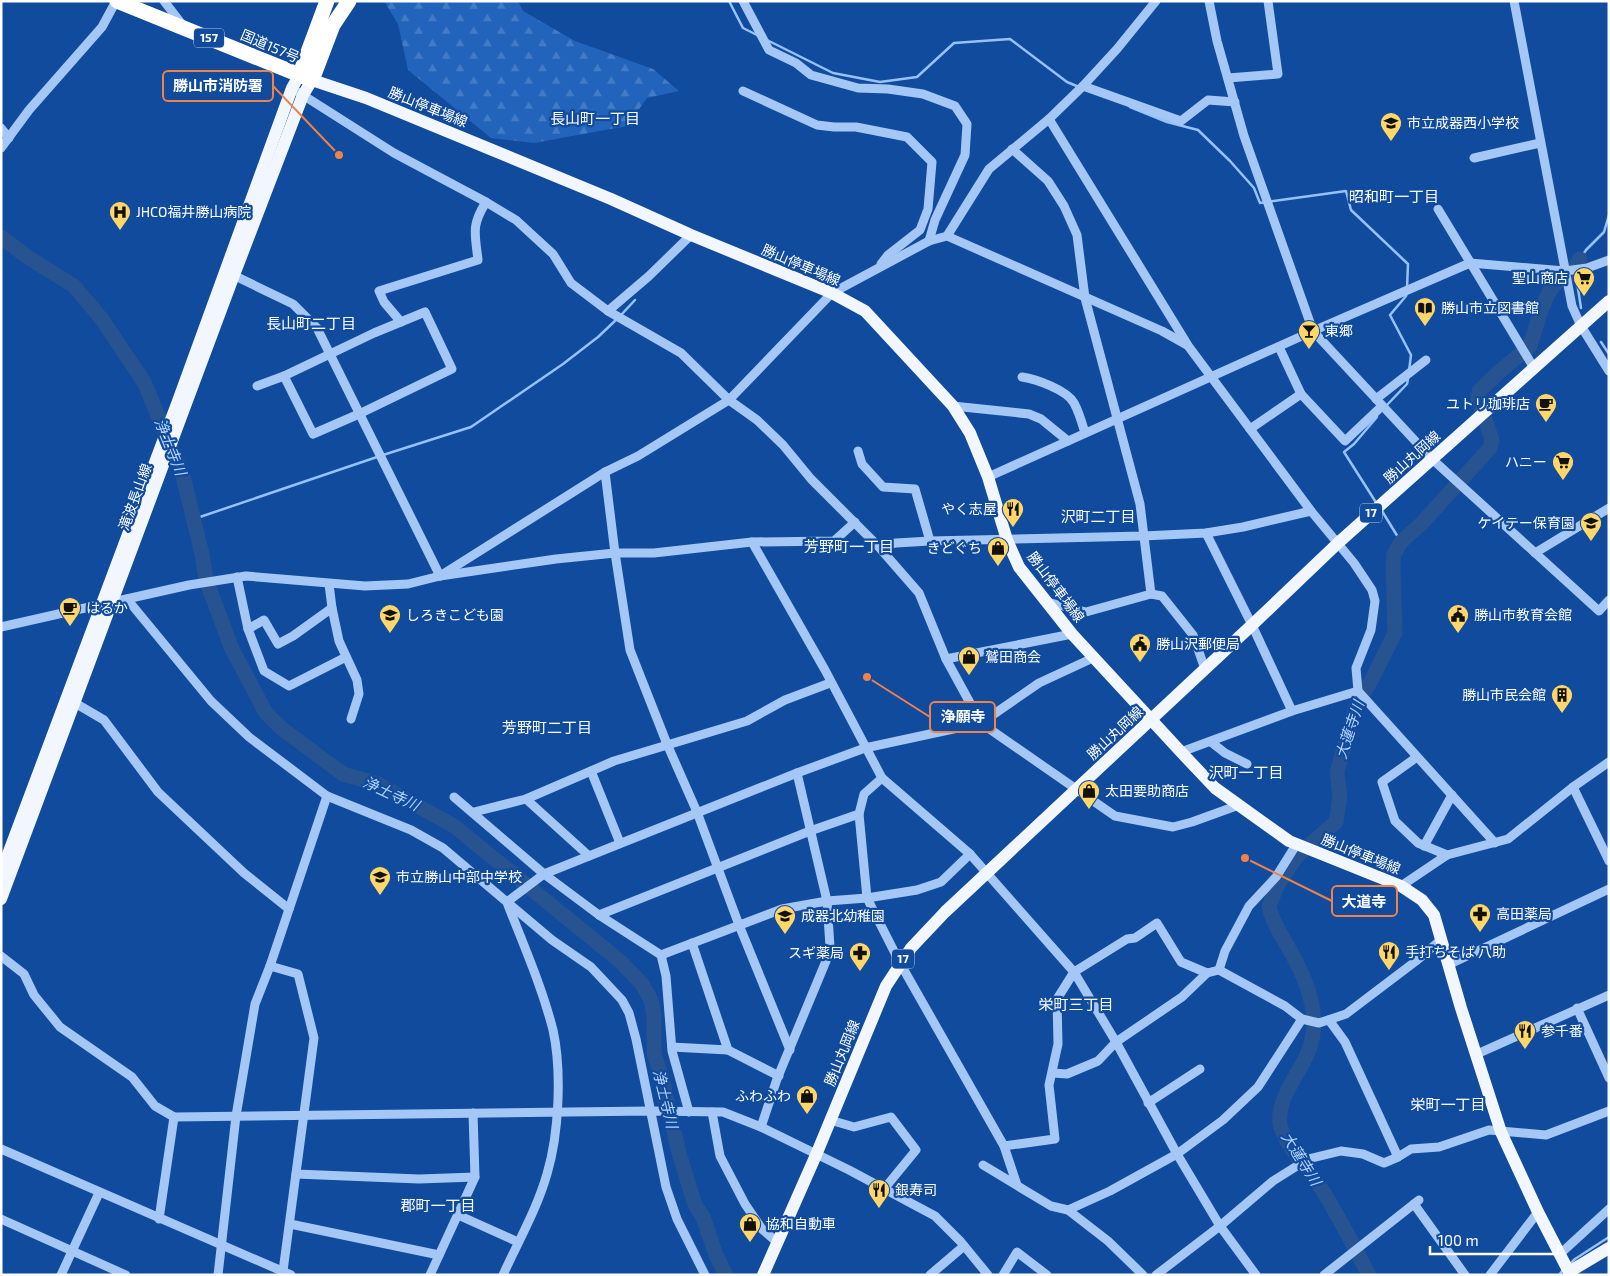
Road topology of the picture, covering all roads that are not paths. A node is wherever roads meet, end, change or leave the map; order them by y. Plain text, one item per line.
1 (117, 1) edge
2 (164, 1) edge
3 (327, 1) edge
4 (349, 1) edge
5 (1156, 1) edge
6 (1209, 1) edge
7 (1268, 1) edge
8 (1514, 1) edge
9 (744, 2) edge
10 (185, 28) junction
11 (1228, 78) junction
12 (302, 85) junction
13 (1083, 86) junction
14 (743, 91) dead end
15 (1235, 102) junction
16 (1049, 118) junction
17 (1, 128) edge
18 (9, 138) junction
19 (1540, 143) junction
20 (1, 148) edge
21 (1012, 150) junction
22 (1474, 158) dead end
23 (486, 202) junction
24 (1438, 209) dead end
25 (691, 235) junction
26 (947, 236) junction
27 (929, 241) junction
28 (1609, 260) edge
29 (1470, 263) junction
30 (880, 266) junction
31 (1565, 270) junction
32 (229, 273) junction
33 (832, 293) junction
34 (1085, 298) junction
35 (1609, 301) edge
36 (608, 311) junction
37 (401, 322) junction
38 (1581, 326) junction
39 (1313, 331) junction
40 (1189, 347) junction
41 (1279, 347) junction
42 (329, 354) junction
43 (1426, 360) dead end
44 (1534, 368) junction
45 (1609, 371) edge
46 (284, 376) junction
47 (1022, 377) dead end
48 (1212, 378) junction
49 (257, 386) dead end
50 (1301, 394) junction
51 (729, 400) junction
52 (1379, 402) junction
53 (182, 404) junction
54 (953, 406) junction
55 (359, 414) junction
56 (1118, 418) junction
57 (1250, 429) junction
58 (1085, 433) junction
59 (1068, 441) junction
60 (858, 450) dead end
61 (1432, 459) junction
62 (605, 472) junction
63 (988, 477) junction
64 (1609, 508) edge
65 (1311, 510) junction
66 (855, 522) junction
67 (1206, 532) junction
68 (1143, 536) junction
69 (1007, 540) junction
70 (930, 541) junction
71 (752, 542) junction
72 (1338, 543) junction
73 (878, 546) junction
74 (615, 553) junction
75 (1534, 553) junction
76 (440, 576) junction
77 (237, 577) junction
78 (329, 584) junction
79 (1151, 594) junction
80 (127, 599) junction
81 (1609, 600) edge
82 (1047, 602) junction
83 (107, 603) junction
84 (332, 608) junction
85 (1252, 625) junction
86 (1, 626) edge
87 (248, 629) junction
88 (1072, 634) junction
89 (346, 657) junction
90 (1095, 657) junction
91 (946, 659) junction
92 (1205, 669) junction
93 (830, 683) junction
94 (1358, 691) junction
95 (75, 703) junction
96 (1292, 711) junction
97 (351, 719) dead end
98 (1151, 720) junction
99 (981, 723) junction
100 (1211, 742) junction
101 (667, 744) junction
102 (865, 748) junction
103 (1181, 752) junction
104 (1417, 757) junction
105 (1609, 762) edge
106 (1246, 764) dead end
107 (591, 771) junction
108 (797, 773) junction
109 (882, 778) junction
110 (1573, 787) junction
111 (1077, 789) junction
112 (1452, 795) junction
113 (327, 796) junction
114 (454, 797) dead end
115 (526, 799) junction
116 (1239, 805) junction
117 (474, 812) junction
118 (697, 812) junction
119 (859, 814) junction
120 (810, 831) junction
121 (620, 843) junction
122 (1495, 843) junction
123 (1296, 845) junction
124 (1424, 846) junction
125 (970, 854) junction
126 (1447, 855) junction
127 (589, 856) junction
128 (1609, 861) edge
129 (717, 868) junction
130 (988, 872) junction
131 (1, 873) edge
132 (542, 876) junction
133 (1401, 886) junction
134 (1609, 889) edge
135 (868, 898) junction
136 (1, 899) edge
137 (827, 901) junction
138 (508, 902) junction
139 (289, 910) junction
140 (600, 915) junction
141 (739, 926) junction
142 (1442, 938) junction
143 (692, 944) junction
144 (661, 955) junction
145 (1, 956) edge
146 (900, 963) junction
147 (1450, 964) junction
148 (270, 966) junction
149 (1219, 970) junction
150 (1074, 972) junction
151 (1207, 973) junction
152 (1609, 995) edge
153 (1577, 1008) junction
154 (1302, 1019) junction
155 (1329, 1020) junction
156 (1116, 1042) junction
157 (672, 1047) junction
158 (728, 1050) junction
159 (790, 1050) junction
160 (1477, 1054) junction
161 (1200, 1069) dead end
162 (1053, 1073) junction
163 (779, 1076) junction
164 (1609, 1078) edge
165 (1148, 1103) junction
166 (650, 1111) junction
167 (686, 1111) junction
168 (1609, 1111) edge
169 (558, 1112) junction
170 (712, 1112) junction
171 (473, 1113) junction
172 (236, 1116) junction
173 (304, 1116) junction
174 (174, 1117) junction
175 (830, 1120) junction
176 (761, 1127) junction
177 (1501, 1132) junction
178 (1004, 1146) junction
179 (1, 1149) edge
180 (1177, 1154) junction
181 (816, 1155) junction
182 (1398, 1157) junction
183 (983, 1165) dead end
184 (296, 1174) junction
185 (475, 1178) junction
186 (1017, 1185) junction
187 (884, 1189) junction
188 (99, 1193) junction
189 (1609, 1209) edge
190 (1068, 1210) junction
191 (1538, 1212) junction
192 (458, 1215) junction
193 (1, 1219) edge
194 (159, 1219) junction
195 (290, 1224) junction
196 (1220, 1226) junction
197 (518, 1242) junction
198 (778, 1243) junction
199 (221, 1245) junction
200 (964, 1246) junction
201 (1609, 1248) edge
202 (72, 1250) junction
203 (1560, 1254) junction
204 (439, 1255) junction
205 (287, 1273) edge
206 (764, 1274) edge
207 (1568, 1274) edge
208 (62, 1275) edge
209 (126, 1275) edge
210 (218, 1275) edge
211 (430, 1275) edge
212 (503, 1275) edge
213 (705, 1275) edge
214 (930, 1275) edge
215 (988, 1275) edge
216 (1003, 1275) edge
217 (1047, 1275) edge
218 (1144, 1275) edge
219 (1156, 1275) edge
220 (1256, 1275) edge
221 (1324, 1275) edge
222 (1465, 1275) edge
223 (1490, 1275) edge

1 - 10 highway, 国道157号 / 157
1 - 18 street
2 - 10 street
3 - 12 highway, 国道157号
4 - 12 highway, 国道157号
5 - 13 street
6 - 11 street
7 - 11 street
8 - 19 street
9 - 27 street
10 - 12 highway, 国道157号 / 157
11 - 15 street
12 - 23 street
12 - 25 main road, 勝山停車場線
12 - 32 main road, 滝波長山線
13 - 15 street
13 - 16 street
14 - 30 street
15 - 39 street
16 - 21 street
16 - 40 street
17 - 18 street
18 - 20 street
19 - 22 street
19 - 31 street
21 - 26 street
21 - 34 street
23 - 36 street
23 - 37 street
24 - 29 street
25 - 33 main road, 勝山停車場線
25 - 36 street
26 - 27 street
26 - 34 street
27 - 30 street
28 - 31 street
29 - 31 street
29 - 39 street
29 - 44 street
30 - 33 street
31 - 38 street
32 - 42 street
32 - 53 main road, 滝波長山線
33 - 51 street
33 - 54 main road, 勝山停車場線
34 - 40 street
34 - 56 street
35 - 38 main road, 勝山丸岡線 / 17
36 - 51 street
37 - 42 street
37 - 55 street
38 - 44 main road, 勝山丸岡線 / 17
38 - 45 street
39 - 41 street
39 - 52 street
40 - 48 street
41 - 48 street
41 - 50 street
42 - 46 street
42 - 55 street
43 - 52 street
44 - 61 main road, 勝山丸岡線 / 17
46 - 49 street
46 - 55 street
47 - 58 street
48 - 56 street
48 - 57 street
50 - 52 street
50 - 57 street
51 - 62 street
51 - 66 street
52 - 61 street
53 - 83 main road, 滝波長山線
53 - 83 main road, 滝波長山線
54 - 59 street
54 - 63 main road, 勝山停車場線
55 - 76 street
56 - 58 street
56 - 68 street
57 - 65 street
58 - 59 street
59 - 63 street
60 - 70 street
61 - 72 main road, 勝山丸岡線 / 17
61 - 75 street
62 - 74 street
62 - 76 street
63 - 69 main road, 勝山停車場線
64 - 75 street
65 - 67 street
65 - 72 street
66 - 71 street
66 - 73 street
67 - 68 street
67 - 85 street
68 - 69 street
68 - 79 street
69 - 70 street
69 - 82 main road, 勝山停車場線
70 - 73 street
71 - 74 street
71 - 93 street
72 - 85 main road, 勝山丸岡線 / 17
72 - 94 street
73 - 91 street
74 - 76 street
74 - 101 street
75 - 81 street
76 - 78 street
77 - 78 street
77 - 80 street
77 - 87 street
78 - 84 street
79 - 82 street
79 - 92 street
80 - 83 street
80 - 113 street
82 - 88 main road, 勝山停車場線
83 - 86 street
83 - 95 main road, 滝波長山線
83 - 131 main road, 滝波長山線
84 - 87 street
84 - 89 street
85 - 92 main road, 勝山丸岡線 / 17
85 - 96 street
87 - 89 street
88 - 90 main road, 勝山停車場線
88 - 91 street
89 - 97 street
90 - 98 main road, 勝山停車場線
90 - 99 street
91 - 99 street
92 - 98 main road, 勝山丸岡線 / 17
93 - 101 street
93 - 102 street
94 - 96 street
94 - 104 street
95 - 136 main road, 滝波長山線
95 - 139 street
96 - 100 street
98 - 103 main road, 勝山停車場線
98 - 111 main road, 勝山丸岡線 / 17
99 - 102 street
99 - 111 street
100 - 103 street
100 - 106 street
101 - 107 street
101 - 118 street
102 - 108 street
102 - 109 street
103 - 116 main road, 勝山停車場線
104 - 112 street
104 - 124 street
105 - 110 street
107 - 115 street
107 - 121 street
108 - 118 street
108 - 120 street
109 - 119 street
109 - 125 street
110 - 122 street
110 - 128 street
111 - 116 street
111 - 130 main road, 勝山丸岡線 / 17
112 - 122 street
112 - 124 street
113 - 138 street
113 - 139 street
114 - 117 street
115 - 117 street
115 - 127 street
116 - 123 main road, 勝山停車場線
117 - 132 street
118 - 121 street
118 - 129 street
119 - 120 street
119 - 135 street
120 - 129 street
120 - 137 street
121 - 127 street
122 - 126 street
123 - 133 main road, 勝山停車場線
123 - 149 street
124 - 126 street
125 - 130 street
125 - 135 street
126 - 133 street
127 - 132 street
129 - 140 street
129 - 141 street
130 - 146 main road, 勝山丸岡線 / 17
130 - 150 street
132 - 138 street
132 - 140 street
133 - 142 main road, 勝山停車場線
134 - 147 street
135 - 137 street
135 - 146 street
137 - 141 street
137 - 159 street
138 - 166 street
138 - 169 street
139 - 148 street
140 - 144 street
141 - 143 street
141 - 159 street
142 - 147 main road, 勝山停車場線
142 - 155 street
143 - 144 street
143 - 158 street
144 - 157 street
145 - 174 street
146 - 175 main road, 勝山丸岡線 / 17
146 - 178 street
147 - 160 main road, 勝山停車場線
148 - 172 street
148 - 173 street
149 - 151 street
149 - 154 street
150 - 151 street
150 - 156 street
150 - 162 street
151 - 156 street
152 - 153 street
153 - 160 street
153 - 164 street
154 - 155 street
154 - 180 street
155 - 182 street
156 - 162 street
156 - 165 street
157 - 158 street
157 - 167 street
158 - 163 street
159 - 163 street
160 - 177 main road, 勝山停車場線
161 - 165 street
162 - 178 street
163 - 176 street
165 - 180 street
166 - 167 street
166 - 169 street
166 - 213 street
167 - 170 street
168 - 177 street
169 - 171 street
169 - 197 street
170 - 176 street
170 - 198 street
171 - 173 street
171 - 185 street
172 - 173 street
172 - 174 street
172 - 199 street
173 - 184 street
174 - 194 street
175 - 181 main road, 勝山丸岡線 / 17
175 - 187 street
176 - 181 street
177 - 182 street
177 - 191 main road, 勝山停車場線
178 - 186 street
179 - 188 street
180 - 190 street
180 - 196 street
181 - 187 street
181 - 198 main road, 勝山丸岡線 / 17
182 - 196 street
183 - 186 street
184 - 185 street
184 - 195 street
185 - 192 street
186 - 190 street
187 - 200 street
188 - 194 street
188 - 202 street
189 - 203 street
190 - 218 street
191 - 203 main road, 勝山停車場線
191 - 223 street
192 - 197 street
192 - 204 street
193 - 202 street
194 - 199 street
195 - 204 street
195 - 205 street
196 - 219 street
196 - 220 street
197 - 212 street
198 - 206 main road, 勝山丸岡線 / 17
199 - 205 street
199 - 210 street
200 - 214 street
200 - 215 street
201 - 207 main road, 勝山停車場線
202 - 208 street
202 - 209 street
203 - 207 main road, 勝山停車場線
204 - 211 street
216 - 217 street
221 - 222 street

